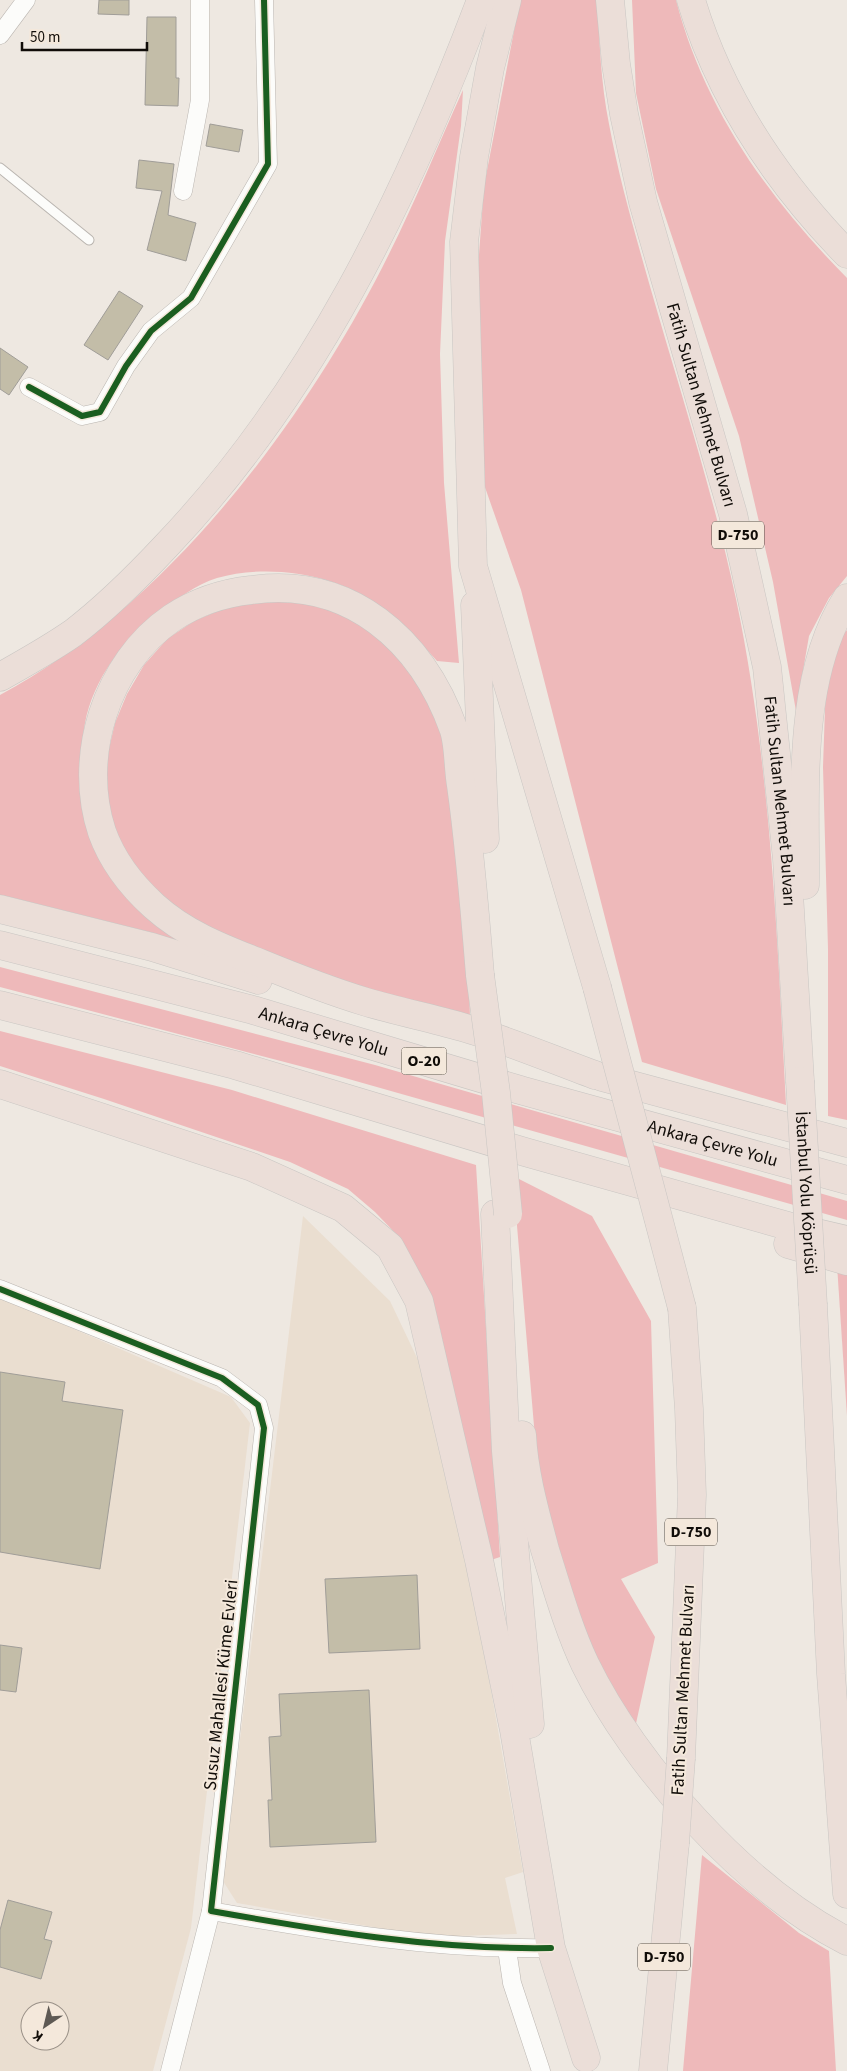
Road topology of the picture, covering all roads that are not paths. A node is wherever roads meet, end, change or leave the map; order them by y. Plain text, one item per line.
1 (26, 0) edge
2 (200, 0) edge
3 (264, 0) edge
4 (481, 0) edge
5 (507, 0) edge
6 (610, 0) edge
7 (691, 0) edge
8 (0, 35) edge
9 (0, 168) edge
10 (183, 190) dead end
11 (89, 240) dead end
12 (847, 254) edge
13 (29, 387) dead end
14 (473, 566) junction
15 (847, 598) edge
16 (0, 677) edge
17 (0, 910) edge
18 (0, 945) edge
19 (487, 975) junction
20 (0, 1005) edge
21 (595, 1074) junction
22 (800, 1081) junction
23 (0, 1084) edge
24 (778, 1126) junction
25 (847, 1137) edge
26 (847, 1144) edge
27 (631, 1180) junction
28 (847, 1180) edge
29 (502, 1214) junction
30 (847, 1240) edge
31 (847, 1261) edge
32 (0, 1289) edge
33 (813, 1305) junction
34 (847, 1608) edge
35 (847, 1894) edge
36 (211, 1912) junction
37 (847, 1941) edge
38 (551, 1948) junction
39 (507, 1949) junction
40 (588, 2064) edge
41 (170, 2071) edge
42 (541, 2071) edge
43 (653, 2071) edge

1 - 8 street
2 - 10 street
3 - 13 street
4 - 16 highway
5 - 14 highway, D-750
6 - 22 highway, Fatih Sultan Mehmet Bulvarı / D-750
7 - 12 highway
9 - 11 lane
14 - 19 highway
14 - 43 highway, Fatih Sultan Mehmet Bulvarı / D-750, bridge
15 - 22 highway
17 - 21 highway
18 - 28 highway, Ankara Çevre Yolu / O-20
19 - 21 highway
19 - 29 highway, bridge
20 - 27 highway
21 - 24 highway
22 - 33 highway, İstanbul Yolu Köprüsü / D-750, bridge
23 - 38 highway
24 - 25 highway
24 - 26 highway
27 - 30 highway
27 - 31 highway
29 - 37 highway
29 - 40 highway
32 - 36 street, Susuz Mahallesi Küme Evleri
33 - 34 highway
33 - 35 highway, D-750
36 - 39 street
36 - 41 street, Susuz Mahallesi Küme Evleri
38 - 39 street
38 - 40 highway
39 - 42 street

